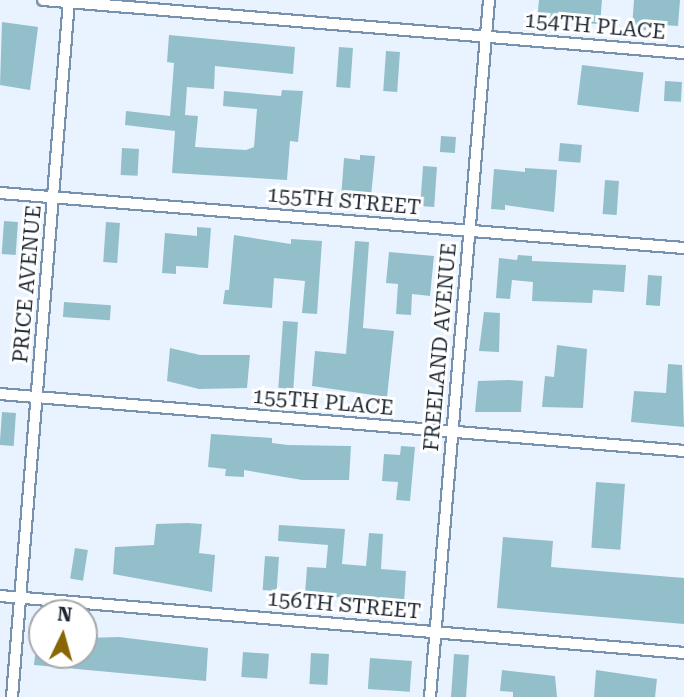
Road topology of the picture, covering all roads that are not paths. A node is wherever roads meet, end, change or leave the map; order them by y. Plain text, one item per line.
1 (43, 0) edge
2 (489, 0) edge
3 (69, 1) edge
4 (486, 37) junction
5 (684, 53) edge
6 (0, 192) edge
7 (53, 197) junction
8 (469, 230) junction
9 (684, 248) edge
10 (0, 394) edge
11 (37, 397) junction
12 (452, 432) junction
13 (684, 451) edge
14 (0, 596) edge
15 (20, 598) junction
16 (436, 632) junction
17 (684, 653) edge
18 (12, 697) edge
19 (430, 697) edge

1 - 3 street, 154TH PLACE
2 - 4 street, FREELAND AVENUE
3 - 4 street, 154TH PLACE
3 - 7 street, PRICE AVENUE
4 - 5 street, 154TH PLACE
4 - 8 street, FREELAND AVENUE
6 - 7 street, 155TH STREET
7 - 8 street, 155TH STREET
7 - 11 street, PRICE AVENUE
8 - 9 street, 155TH STREET
8 - 12 street, FREELAND AVENUE
10 - 11 street, 155TH PLACE
11 - 12 street, 155TH PLACE
11 - 15 street, PRICE AVENUE
12 - 13 street, 155TH PLACE
12 - 16 street, FREELAND AVENUE
14 - 15 street, 156TH STREET
15 - 16 street, 156TH STREET
15 - 18 street, PRICE AVENUE
16 - 17 street, 156TH STREET
16 - 19 street, FREELAND AVENUE

